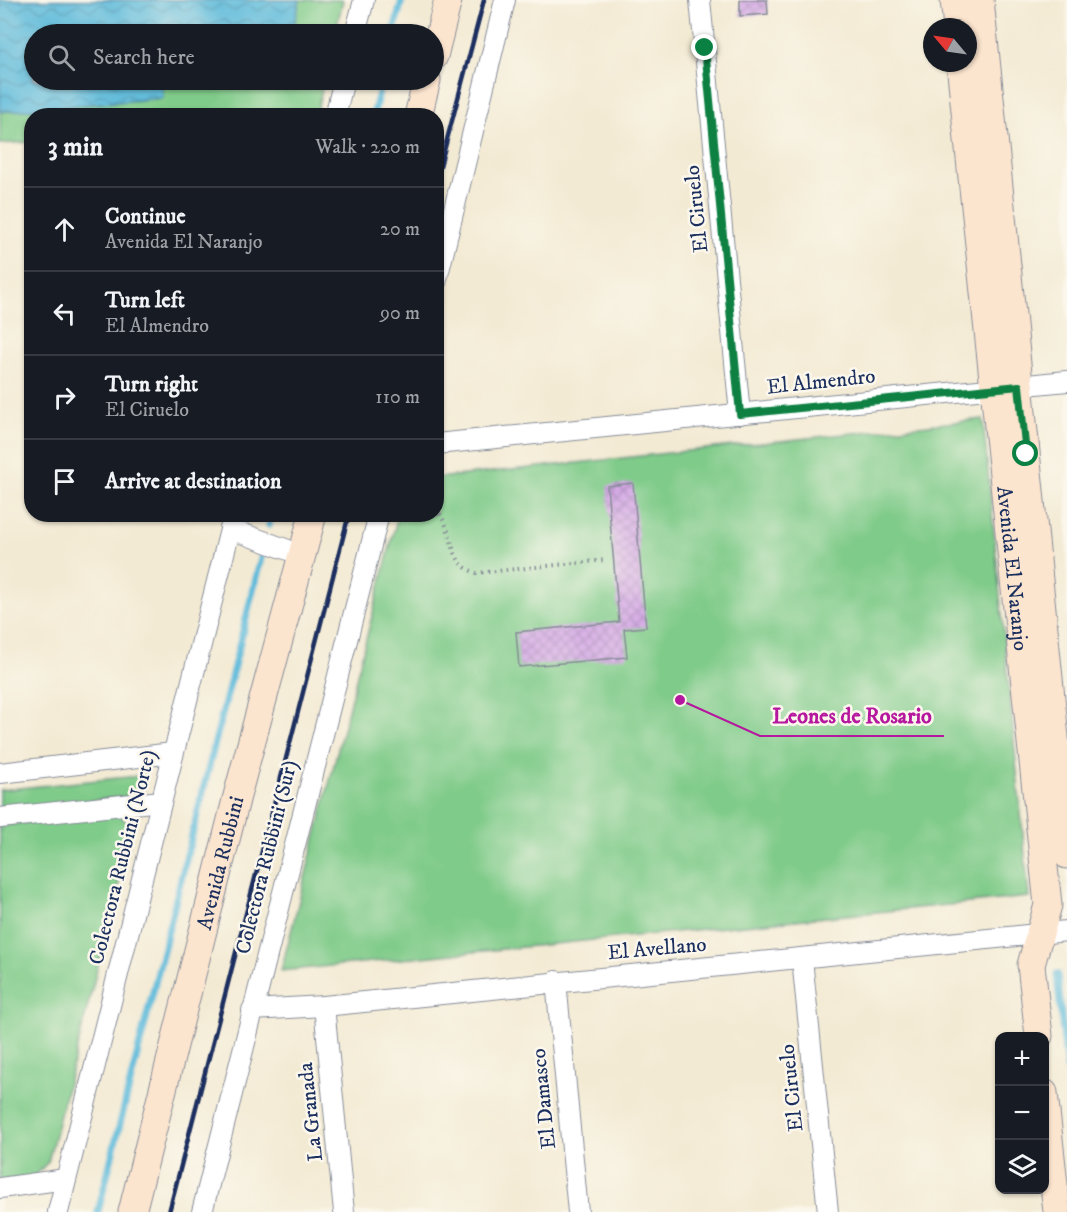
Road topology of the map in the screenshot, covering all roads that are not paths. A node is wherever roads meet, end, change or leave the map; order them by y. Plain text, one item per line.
1 (364, 0) edge
2 (448, 0) edge
3 (505, 0) edge
4 (700, 0) edge
5 (954, 0) edge
6 (980, 0) edge
7 (956, 18) edge
8 (358, 24) edge
9 (442, 24) edge
10 (961, 72) edge
11 (341, 90) edge
12 (424, 90) edge
13 (336, 108) edge
14 (420, 108) edge
15 (444, 250) edge
16 (1067, 381) edge
17 (1007, 387) junction
18 (740, 414) junction
19 (444, 443) edge
20 (232, 522) edge
21 (311, 522) edge
22 (377, 522) edge
23 (302, 555) junction
24 (173, 753) junction
25 (0, 773) edge
26 (161, 801) junction
27 (0, 818) edge
28 (1067, 855) edge
29 (1067, 932) edge
30 (1040, 933) junction
31 (802, 959) junction
32 (556, 981) junction
33 (324, 1006) junction
34 (252, 1010) junction
35 (1039, 1032) edge
36 (1049, 1139) edge
37 (66, 1179) junction
38 (0, 1188) edge
39 (58, 1212) edge
40 (132, 1212) edge
41 (202, 1212) edge
42 (344, 1212) edge
43 (578, 1212) edge
44 (828, 1212) edge
45 (1057, 1212) edge

1 - 8 street
2 - 9 street
3 - 15 street
4 - 18 street, El Ciruelo
5 - 7 street
6 - 17 street, Avenida El Naranjo
10 - 17 street, Avenida El Naranjo
11 - 13 street
12 - 14 street
16 - 17 street, El Almendro
17 - 18 street, El Almendro
17 - 28 street, Avenida El Naranjo
17 - 30 street, Avenida El Naranjo
18 - 19 street, El Almendro
20 - 23 street
20 - 24 street, Colectora Rubbini (Norte)
21 - 23 street, Avenida Rubbini
22 - 34 street, Colectora Rubbini (Sur)
23 - 40 street, Avenida Rubbini
24 - 25 street
24 - 26 street, Colectora Rubbini (Norte)
26 - 27 street
26 - 37 street, Colectora Rubbini (Norte)
29 - 30 street, El Avellano
30 - 31 street, El Avellano
30 - 35 street, Avenida El Naranjo
31 - 32 street, El Avellano
31 - 44 street, El Ciruelo
32 - 33 street, El Avellano
32 - 43 street, El Damasco
33 - 34 street, El Avellano
33 - 42 street, La Granada
34 - 41 street, Colectora Rubbini (Sur)
36 - 45 street
37 - 38 street
37 - 39 street, Colectora Rubbini (Norte)

